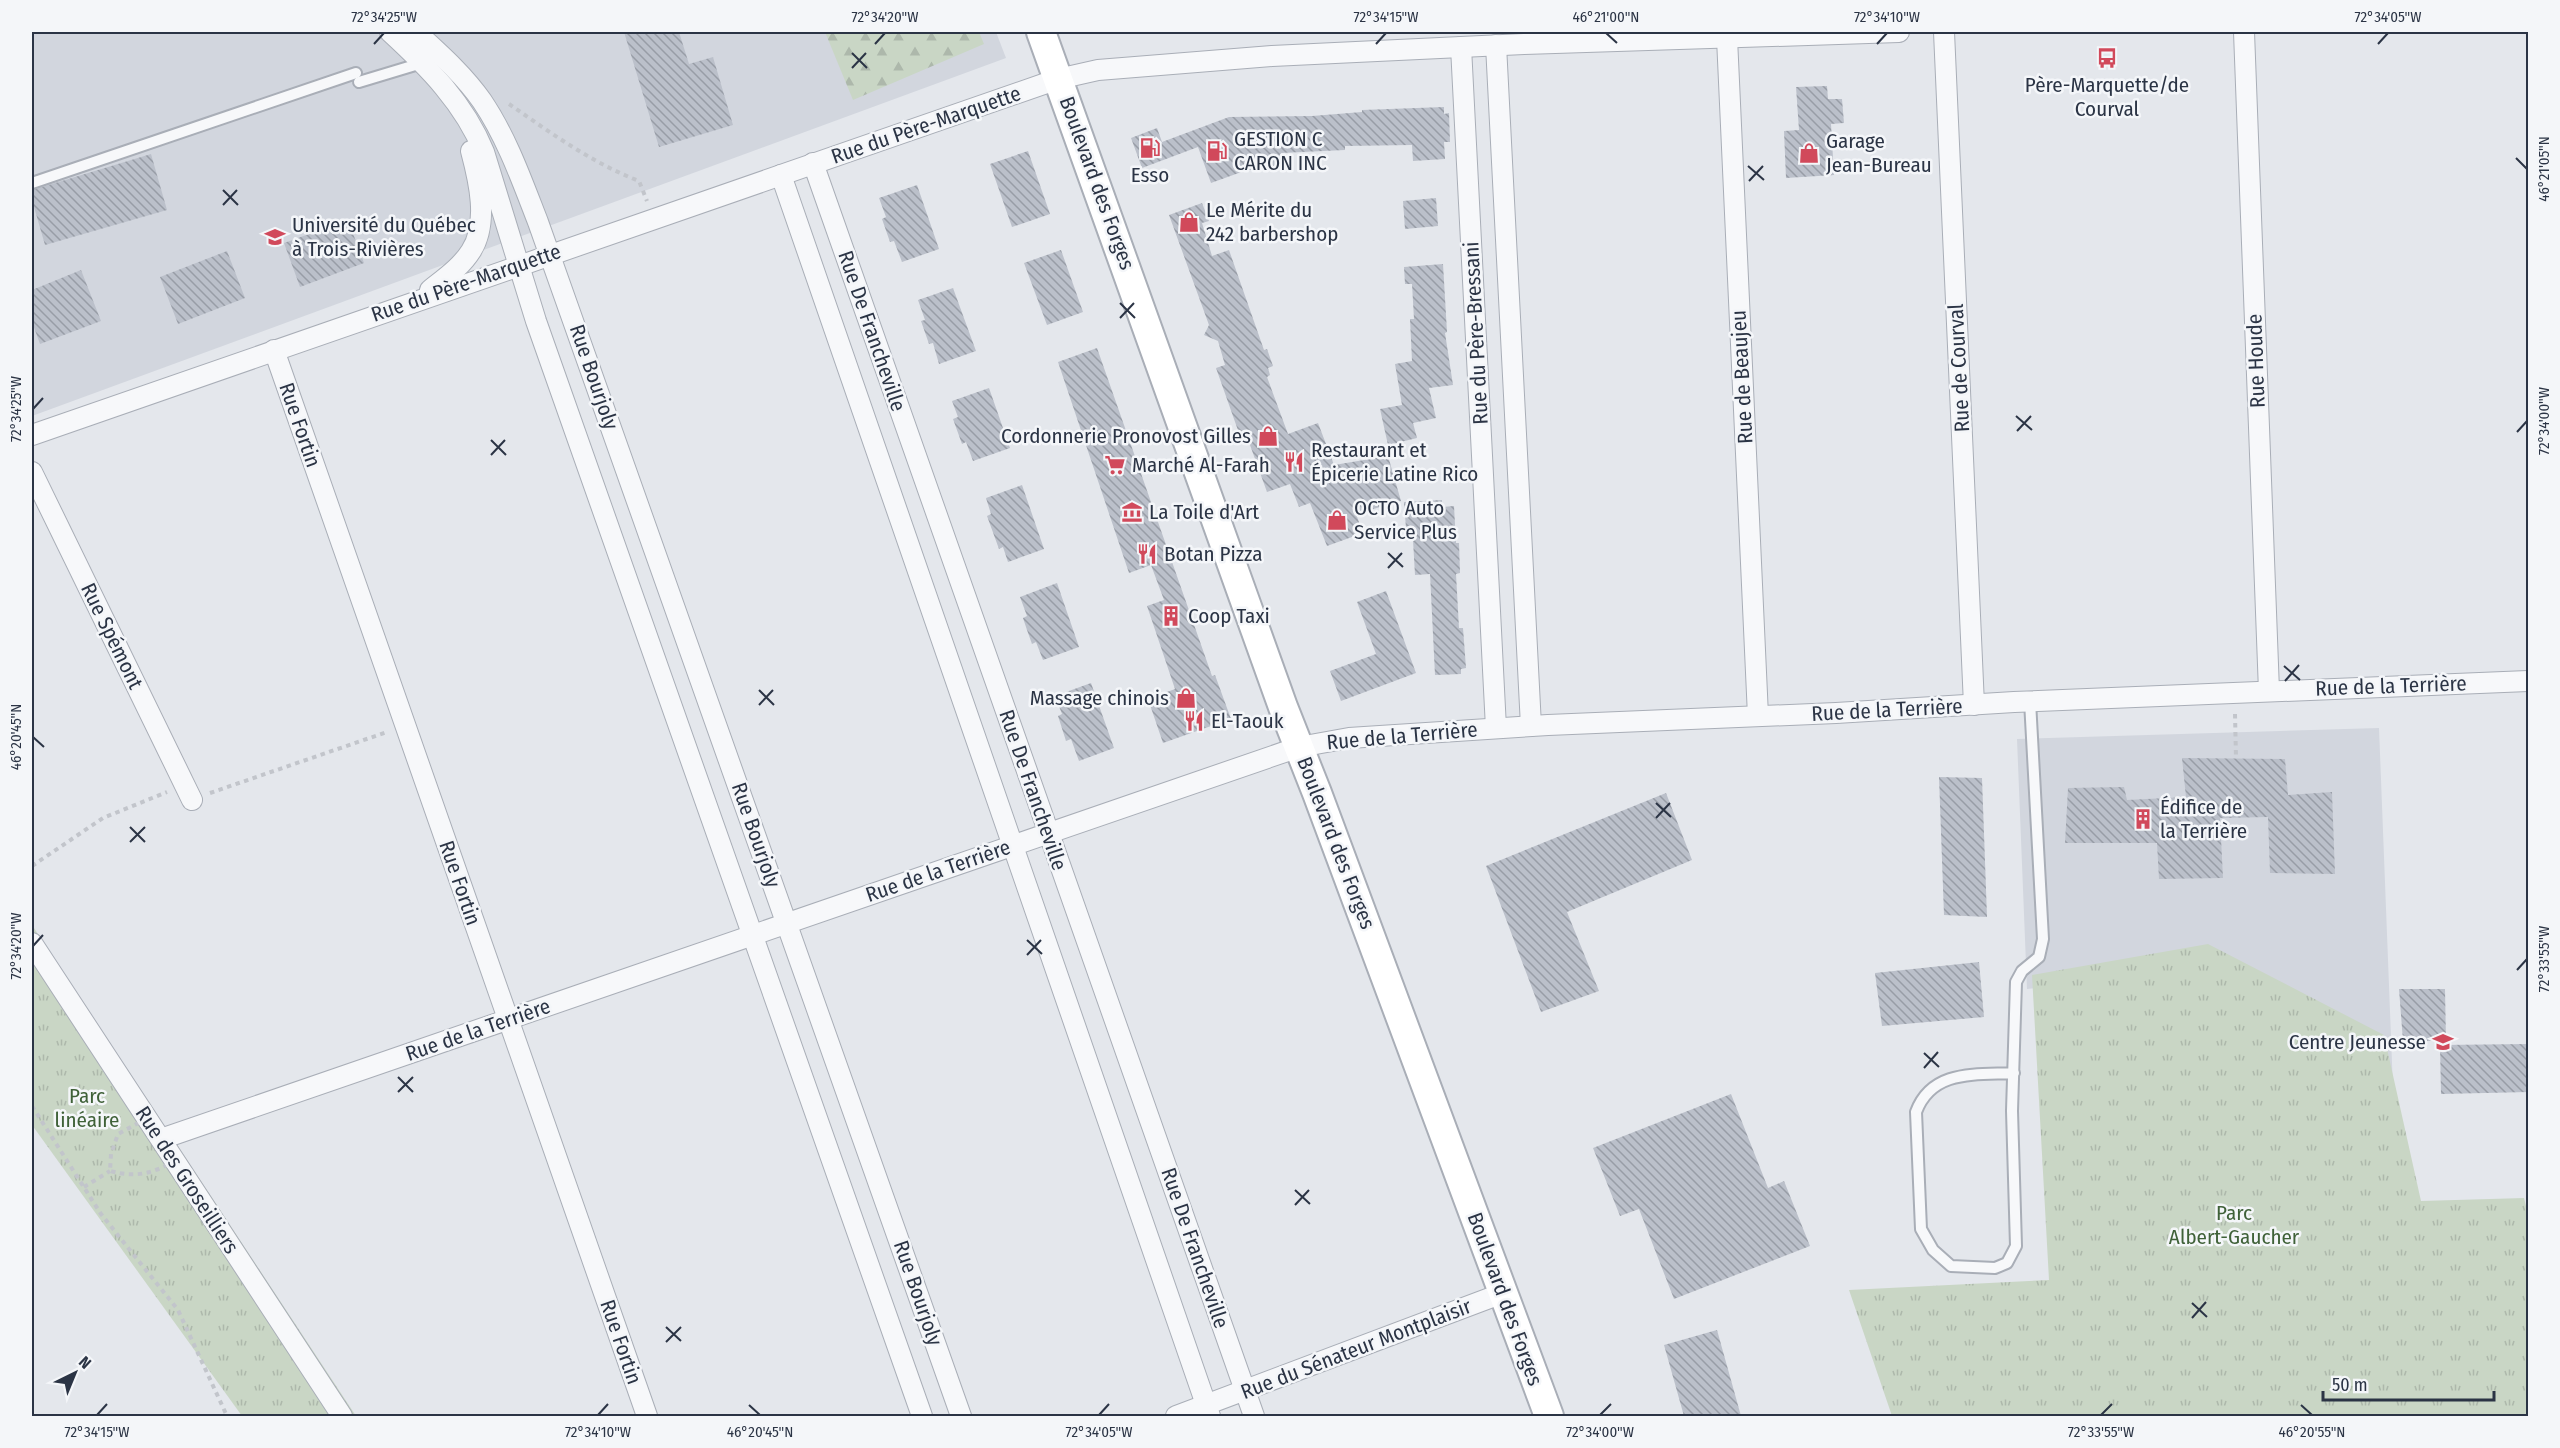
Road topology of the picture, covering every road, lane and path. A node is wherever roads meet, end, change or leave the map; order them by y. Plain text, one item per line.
1 (390, 32) edge
2 (416, 32) edge
3 (1041, 32) edge
4 (1899, 32) edge
5 (1944, 32) edge
6 (2244, 32) edge
7 (1727, 38) junction
8 (1496, 45) junction
9 (1461, 47) junction
10 (422, 63) junction
11 (1058, 79) junction
12 (482, 100) junction
13 (466, 117) junction
14 (813, 163) junction
15 (781, 175) junction
16 (32, 183) edge
17 (653, 218) junction
18 (549, 254) junction
19 (519, 264) junction
20 (419, 299) junction
21 (274, 350) junction
22 (32, 435) edge
23 (32, 472) edge
24 (2529, 681) edge
25 (2269, 691) junction
26 (2234, 692) junction
27 (2030, 701) junction
28 (1974, 705) junction
29 (1758, 716) junction
30 (405, 726) junction
31 (1531, 726) junction
32 (1496, 728) junction
33 (1299, 747) junction
34 (2236, 758) dead end
35 (148, 800) dead end
36 (192, 800) joint
37 (1049, 833) junction
38 (1013, 845) junction
39 (32, 866) edge
40 (787, 923) junction
41 (753, 935) junction
42 (32, 943) edge
43 (508, 1019) junction
44 (2014, 1073) junction
45 (32, 1106) edge
46 (161, 1139) junction
47 (110, 1171) junction
48 (84, 1187) junction
49 (1503, 1293) junction
50 (1245, 1392) junction
51 (1208, 1411) edge
52 (227, 1416) edge
53 (342, 1416) edge
54 (647, 1416) edge
55 (922, 1416) edge
56 (961, 1416) edge
57 (1176, 1416) edge
58 (1254, 1416) edge
59 (1549, 1416) edge

1 - 10 street, Rue Bourjoly
2 - 12 street, Rue Bourjoly
3 - 11 main road, Boulevard des Forges
4 - 7 street, Rue du Père-Marquette
5 - 28 street, Rue de Courval
6 - 25 street, Rue Houde
7 - 8 street, Rue du Père-Marquette
7 - 29 street, Rue de Beaujeu
8 - 9 street, Rue du Père-Marquette
8 - 31 street, Rue du Père-Bressani
9 - 11 street, Rue du Père-Marquette
9 - 32 street, Rue du Père-Bressani
10 - 13 street, Rue Bourjoly
10 - 16 lane
11 - 14 street, Rue du Père-Marquette
11 - 33 main road, Boulevard des Forges
12 - 17 path
12 - 18 street, Rue Bourjoly
13 - 19 street, Rue Bourjoly
13 - 20 street
14 - 15 street, Rue du Père-Marquette
14 - 37 street, Rue De Francheville
15 - 17 street, Rue du Père-Marquette
15 - 38 street, Rue De Francheville
17 - 18 street, Rue du Père-Marquette
18 - 19 street, Rue du Père-Marquette
18 - 40 street, Rue Bourjoly
19 - 20 street, Rue du Père-Marquette
19 - 41 street, Rue Bourjoly
20 - 21 street, Rue du Père-Marquette
21 - 22 street, Rue du Père-Marquette
21 - 30 street, Rue Fortin
23 - 36 street, Rue Spémont
24 - 25 street, Rue de la Terrière
25 - 26 street, Rue de la Terrière
26 - 27 street, Rue de la Terrière
26 - 34 path
27 - 28 street, Rue de la Terrière
27 - 44 lane
28 - 29 street, Rue de la Terrière
29 - 31 street, Rue de la Terrière
30 - 36 path
30 - 43 street, Rue Fortin
31 - 32 street, Rue de la Terrière
32 - 33 street, Rue de la Terrière
33 - 37 street, Rue de la Terrière
33 - 49 main road, Boulevard des Forges
35 - 39 path
37 - 38 street, Rue de la Terrière
37 - 50 street, Rue De Francheville
38 - 40 street, Rue de la Terrière
38 - 51 street, Rue De Francheville
40 - 41 street, Rue de la Terrière
40 - 56 street, Rue Bourjoly
41 - 43 street, Rue de la Terrière
41 - 55 street, Rue Bourjoly
42 - 46 street, Rue des Groseilliers
43 - 46 street, Rue de la Terrière
43 - 54 street, Rue Fortin
44 - 44 lane
45 - 48 path
46 - 47 path
46 - 47 path
46 - 53 street, Rue des Groseilliers
47 - 48 path
48 - 52 path
49 - 50 street, Rue du Sénateur Montplaisir
49 - 59 main road, Boulevard des Forges
50 - 51 street, Rue du Sénateur Montplaisir
50 - 58 street, Rue De Francheville
51 - 57 street, Rue du Sénateur Montplaisir

